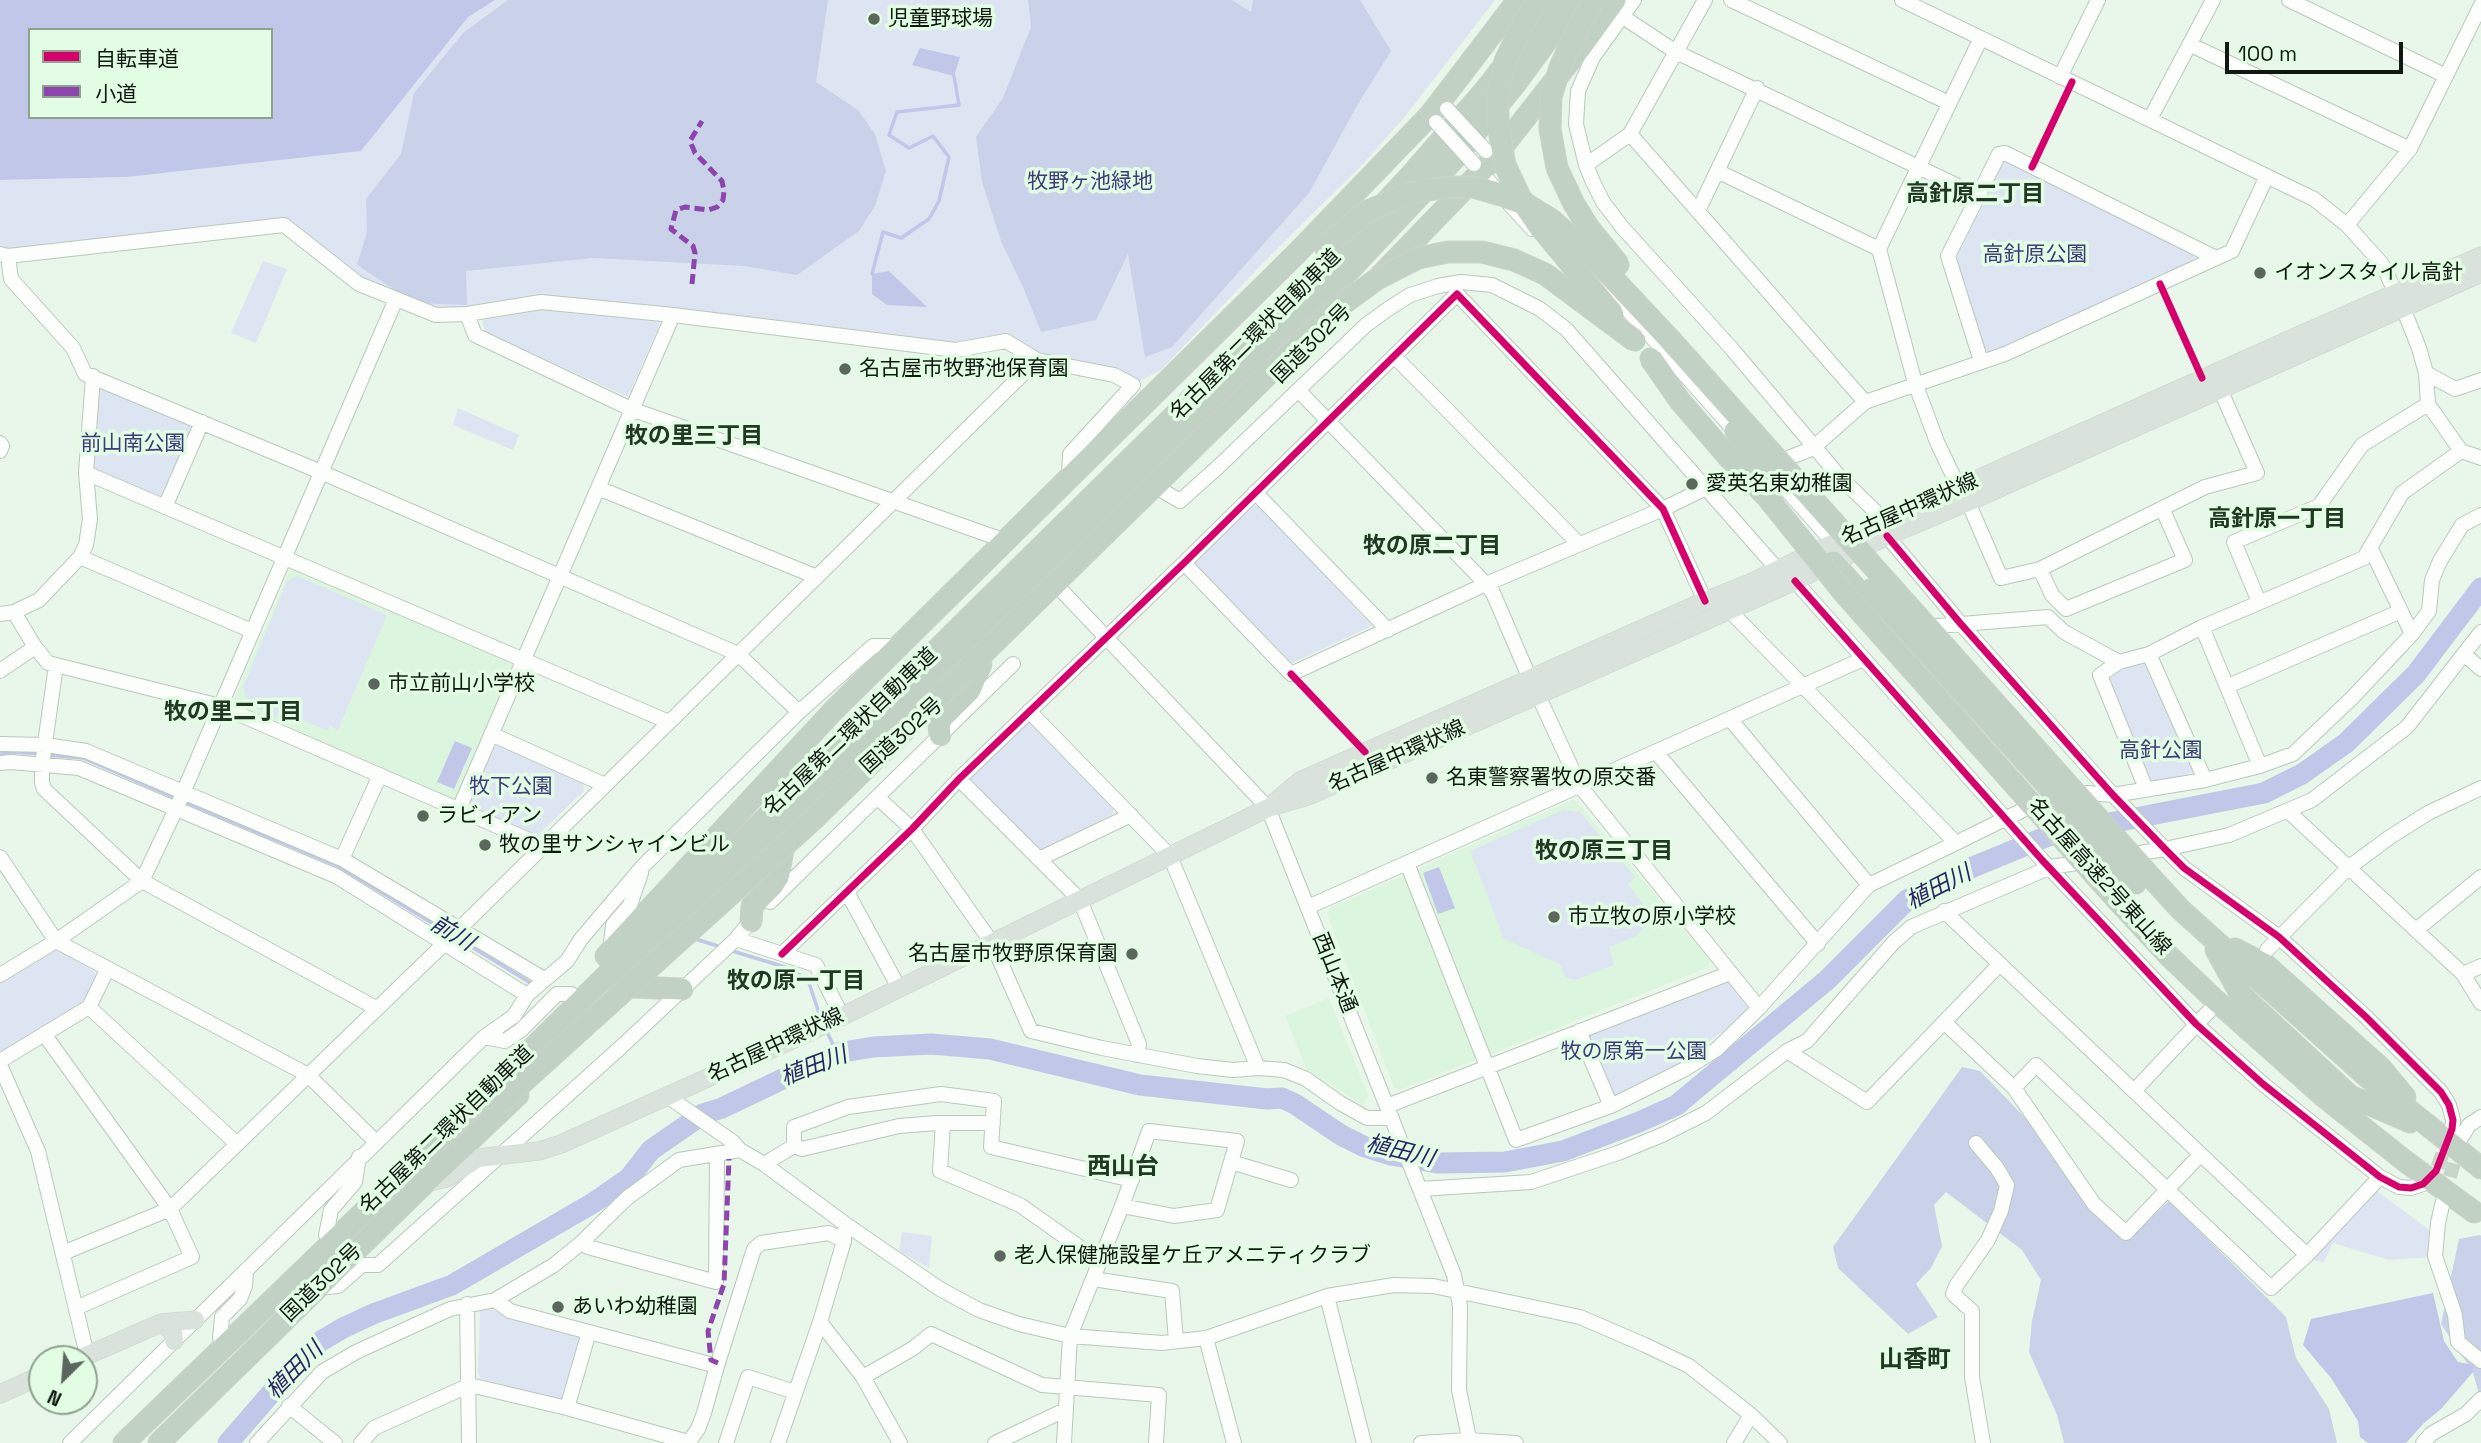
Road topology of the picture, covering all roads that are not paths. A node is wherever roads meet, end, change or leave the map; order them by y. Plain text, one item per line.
1 (1518, 0) edge
2 (1538, 0) edge
3 (1555, 0) edge
4 (1577, 0) edge
5 (1594, 0) edge
6 (1634, 0) edge
7 (1705, 0) edge
8 (1731, 0) edge
9 (1902, 0) edge
10 (2098, 0) edge
11 (2213, 0) edge
12 (2289, 0) edge
13 (2481, 5) edge
14 (1619, 8) edge
15 (2477, 26) edge
16 (1980, 38) junction
17 (2191, 45) junction
18 (1676, 52) junction
19 (2446, 76) junction
20 (2060, 77) junction
21 (1757, 88) junction
22 (1949, 103) junction
23 (1438, 111) junction
24 (2150, 119) junction
25 (1629, 134) junction
26 (2410, 149) junction
27 (1484, 162) junction
28 (1586, 165) junction
29 (1918, 167) junction
30 (1717, 171) junction
31 (2267, 176) junction
32 (1977, 195) junction
33 (1698, 211) junction
34 (2347, 225) junction
35 (1879, 248) junction
36 (4, 255) edge
37 (2481, 256) edge
38 (2216, 258) junction
39 (2481, 272) edge
40 (1457, 288) junction
41 (396, 299) junction
42 (2399, 301) junction
43 (467, 314) junction
44 (673, 315) junction
45 (1635, 341) junction
46 (1394, 356) junction
47 (1037, 359) junction
48 (1981, 361) junction
49 (2426, 373) junction
50 (93, 376) junction
51 (2481, 380) edge
52 (1916, 383) junction
53 (2220, 389) junction
54 (1298, 390) junction
55 (1865, 402) junction
56 (2428, 404) junction
57 (631, 409) junction
58 (1327, 421) junction
59 (202, 422) junction
60 (0, 443) edge
61 (1816, 447) junction
62 (0, 451) edge
63 (2461, 451) junction
64 (2481, 458) edge
65 (1766, 466) junction
66 (1750, 471) junction
67 (321, 472) junction
68 (86, 473) junction
69 (1129, 473) junction
70 (1794, 477) junction
71 (1069, 478) junction
72 (598, 488) junction
73 (1706, 489) junction
74 (1163, 491) junction
75 (1255, 492) junction
76 (1964, 495) junction
77 (892, 502) junction
78 (165, 507) junction
79 (2162, 508) junction
80 (1663, 509) junction
81 (2481, 515) edge
82 (1886, 528) junction
83 (1006, 541) junction
84 (1579, 544) junction
85 (2370, 547) junction
86 (1833, 552) junction
87 (80, 557) junction
88 (284, 558) junction
89 (1184, 563) junction
90 (2040, 569) junction
91 (1778, 570) junction
92 (559, 576) junction
93 (817, 577) junction
94 (1795, 581) junction
95 (1486, 584) junction
96 (1062, 591) junction
97 (1704, 601) junction
98 (2259, 602) junction
99 (1729, 610) junction
100 (2401, 611) junction
101 (7, 613) edge
102 (1960, 623) junction
103 (1912, 626) dead end
104 (2202, 627) junction
105 (1388, 630) junction
106 (252, 631) junction
107 (2481, 632) edge
108 (2412, 634) junction
109 (1107, 638) junction
110 (900, 646) junction
111 (35, 647) junction
112 (2148, 653) junction
113 (738, 654) junction
114 (2464, 654) junction
115 (1863, 659) junction
116 (523, 660) junction
117 (2119, 662) junction
118 (981, 664) junction
119 (1013, 664) dead end
120 (56, 665) junction
121 (2481, 669) edge
122 (0, 671) edge
123 (1804, 686) junction
124 (1534, 687) junction
125 (2228, 687) junction
126 (220, 706) junction
127 (1029, 711) junction
128 (799, 712) junction
129 (1730, 719) junction
130 (669, 722) junction
131 (491, 734) junction
132 (940, 736) junction
133 (0, 744) edge
134 (1656, 752) junction
135 (44, 755) junction
136 (0, 763) edge
137 (2260, 766) junction
138 (380, 775) junction
139 (959, 779) junction
140 (2205, 780) junction
141 (605, 785) junction
142 (1580, 786) junction
143 (2481, 788) edge
144 (2146, 789) junction
145 (2087, 793) dead end
146 (878, 797) junction
147 (2117, 799) junction
148 (179, 801) junction
149 (1268, 808) junction
150 (459, 809) junction
151 (2023, 810) dead end
152 (2289, 811) junction
153 (1131, 815) junction
154 (2010, 823) junction
155 (912, 829) junction
156 (1956, 843) junction
157 (2160, 844) junction
158 (784, 845) junction
159 (543, 846) junction
160 (1170, 856) junction
161 (0, 857) edge
162 (342, 859) junction
163 (1039, 859) junction
164 (1407, 863) junction
165 (2047, 863) junction
166 (643, 866) junction
167 (2348, 867) junction
168 (2481, 877) edge
169 (142, 881) junction
170 (1869, 885) junction
171 (2132, 888) junction
172 (847, 891) junction
173 (1080, 900) junction
174 (1308, 907) junction
175 (1944, 911) junction
176 (751, 920) junction
177 (2416, 930) junction
178 (452, 936) junction
179 (2279, 937) junction
180 (736, 939) junction
181 (56, 941) junction
182 (992, 943) junction
183 (1818, 944) junction
184 (2267, 950) dead end
185 (610, 951) junction
186 (782, 954) junction
187 (2000, 964) junction
188 (2481, 966) edge
189 (107, 970) junction
190 (1730, 972) junction
191 (2463, 974) junction
192 (0, 975) edge
193 (535, 987) junction
194 (633, 987) junction
195 (899, 988) junction
196 (682, 989) junction
197 (2212, 1003) junction
198 (2481, 1003) edge
199 (89, 1007) junction
200 (376, 1008) junction
201 (1759, 1009) junction
202 (830, 1022) junction
203 (1944, 1022) junction
204 (2196, 1024) junction
205 (1579, 1031) junction
206 (527, 1032) junction
207 (44, 1034) junction
208 (484, 1037) junction
209 (1787, 1051) junction
210 (1137, 1055) junction
211 (0, 1063) edge
212 (1486, 1066) junction
213 (1258, 1068) junction
214 (308, 1075) junction
215 (2014, 1088) junction
216 (2134, 1091) junction
217 (493, 1099) junction
218 (674, 1101) junction
219 (1611, 1106) junction
220 (1389, 1112) junction
221 (2475, 1121) edge
222 (943, 1123) junction
223 (993, 1123) junction
224 (526, 1131) junction
225 (2449, 1131) junction
226 (376, 1141) junction
227 (1976, 1143) dead end
228 (237, 1144) junction
229 (736, 1146) junction
230 (794, 1146) junction
231 (539, 1151) junction
232 (717, 1155) junction
233 (2200, 1155) junction
234 (497, 1156) junction
235 (359, 1157) junction
236 (1231, 1162) junction
237 (764, 1164) junction
238 (2481, 1168) edge
239 (2380, 1177) junction
240 (1132, 1180) junction
241 (1291, 1180) dead end
242 (425, 1183) junction
243 (2423, 1184) dead end
244 (1419, 1187) junction
245 (2166, 1189) junction
246 (2443, 1201) tunnel mouth
247 (1122, 1206) junction
248 (170, 1209) junction
249 (2474, 1212) dead end
250 (844, 1223) junction
251 (326, 1235) junction
252 (844, 1241) junction
253 (581, 1243) junction
254 (63, 1253) junction
255 (2307, 1255) junction
256 (1100, 1261) junction
257 (246, 1270) junction
258 (1093, 1279) junction
259 (317, 1288) junction
260 (1459, 1291) junction
261 (1327, 1296) junction
262 (495, 1300) junction
263 (467, 1304) junction
264 (76, 1308) junction
265 (195, 1320) junction
266 (820, 1322) junction
267 (160, 1323) junction
268 (589, 1332) junction
269 (1070, 1336) junction
270 (220, 1338) junction
271 (1206, 1338) junction
272 (174, 1341) junction
273 (1176, 1341) junction
274 (81, 1345) edge
275 (98, 1350) edge
276 (2481, 1361) edge
277 (717, 1366) junction
278 (863, 1377) junction
279 (28, 1381) edge
280 (470, 1385) junction
281 (1068, 1386) junction
282 (794, 1392) junction
283 (0, 1394) edge
284 (2481, 1399) edge
285 (289, 1406) junction
286 (567, 1408) junction
287 (1065, 1410) junction
288 (1751, 1415) junction
289 (1469, 1441) edge
290 (71, 1442) edge
291 (110, 1443) edge
292 (124, 1443) edge
293 (148, 1443) edge
294 (159, 1443) edge
295 (257, 1443) edge
296 (335, 1443) edge
297 (361, 1443) edge
298 (469, 1443) edge
299 (688, 1443) edge
300 (726, 1443) edge
301 (778, 1443) edge
302 (900, 1443) edge
303 (995, 1443) edge
304 (1064, 1443) edge
305 (1156, 1443) edge
306 (1234, 1443) edge
307 (1364, 1443) edge
308 (1420, 1443) edge
309 (1516, 1443) edge
310 (1734, 1443) edge
311 (1780, 1443) edge
312 (1983, 1443) edge
313 (2423, 1443) edge

1 - 23 highway, 国道302号
2 - 45 highway, bridge
3 - 69 highway, 名古屋第二環状自動車道
4 - 69 highway, 名古屋第二環状自動車道
5 - 70 highway, bridge
6 - 14 street
7 - 18 street
8 - 22 street
9 - 16 street
10 - 20 street
11 - 17 street
12 - 19 street
13 - 15 street
14 - 18 street
14 - 27 highway, 国道302号
14 - 28 street
15 - 19 street
16 - 20 street
16 - 22 street
17 - 24 street
17 - 26 street
18 - 21 street
18 - 25 street
19 - 26 street
20 - 24 street
21 - 29 street
21 - 30 street
22 - 29 street
23 - 27 street, bridge
23 - 71 highway, 国道302号
24 - 31 street
25 - 28 street
25 - 33 street
26 - 34 street
27 - 65 street
27 - 66 street
27 - 74 highway, 国道302号
28 - 61 street
29 - 32 street
29 - 35 street
30 - 33 street
30 - 35 street
31 - 34 street
31 - 38 street
32 - 38 street
32 - 48 street
33 - 55 street
34 - 42 street
35 - 52 street
36 - 41 street
36 - 50 street
37 - 42 main road, 名古屋中環状線
38 - 48 street
39 - 42 main road, 名古屋中環状線
40 - 46 street
40 - 54 street
40 - 73 street
40 - 80 street
41 - 43 street
41 - 67 street
42 - 49 street
42 - 53 main road, 名古屋中環状線
42 - 76 main road, 名古屋中環状線
43 - 44 street
43 - 57 street
44 - 47 street
44 - 57 street
45 - 171 highway, 名古屋高速2号東山線, bridge
45 - 217 highway, bridge
46 - 58 street
46 - 84 street
47 - 71 street
47 - 77 street
48 - 52 street
49 - 51 street
49 - 56 street
50 - 59 street
50 - 68 street
52 - 55 street
52 - 76 street
53 - 76 main road, 名古屋中環状線
53 - 79 street
54 - 58 street
54 - 74 street
55 - 61 street
56 - 63 street
56 - 98 street
57 - 72 street
57 - 77 street
58 - 75 street
58 - 95 street
59 - 67 street
59 - 78 street
60 - 62 street
61 - 65 street
61 - 82 street
63 - 64 street
63 - 85 street
65 - 66 street
65 - 86 street
66 - 73 street
66 - 86 street
67 - 88 street
67 - 92 street
68 - 78 street
68 - 87 street
69 - 217 highway, 名古屋第二環状自動車道, bridge
70 - 171 highway, 名古屋高速2号東山線, bridge
70 - 217 highway, bridge
71 - 83 highway, 国道302号
72 - 92 street
72 - 93 street
73 - 80 street
73 - 91 street
74 - 96 highway, 国道302号
75 - 89 street
75 - 105 street
76 - 82 main road, 名古屋中環状線
76 - 90 street
77 - 83 street
77 - 93 street
78 - 88 street
79 - 90 street
79 - 90 street
80 - 84 street
80 - 97 street
81 - 108 street
82 - 86 main road, 名古屋中環状線
82 - 102 street
83 - 110 highway, 国道302号
84 - 95 street
85 - 98 street
85 - 100 street
86 - 91 main road, 名古屋中環状線
86 - 94 main road, 名古屋中環状線
86 - 171 highway
87 - 101 street
87 - 106 street
88 - 106 street
88 - 116 street
89 - 105 street
89 - 109 street
91 - 97 main road, 名古屋中環状線
92 - 113 street
92 - 116 street
93 - 113 street
94 - 99 main road, 名古屋中環状線
94 - 115 street
95 - 105 street
95 - 124 street
96 - 109 street
96 - 118 highway, 国道302号
97 - 124 main road, 名古屋中環状線
98 - 104 street
99 - 123 street
99 - 124 main road, 名古屋中環状線
100 - 108 street
100 - 125 street
101 - 111 street
102 - 103 street
102 - 117 street
102 - 147 street
104 - 112 street
104 - 125 street
106 - 126 street
107 - 114 street
108 - 137 street
109 - 127 street
109 - 149 street
110 - 128 street
110 - 185 highway, 国道302号
111 - 120 street
111 - 122 street
112 - 117 street
112 - 140 street
113 - 128 street
113 - 130 street
114 - 121 street
114 - 152 street
115 - 123 street
115 - 154 street
116 - 130 street
116 - 131 street
117 - 144 street
118 - 132 highway
118 - 158 highway, 国道302号
119 - 132 street
120 - 126 street
120 - 135 street
123 - 129 street
123 - 156 street
124 - 142 street
124 - 149 main road, 名古屋中環状線
125 - 137 street
126 - 138 street
126 - 148 street
127 - 139 street
127 - 153 street
128 - 166 street
129 - 134 street
129 - 170 street
130 - 141 street
131 - 141 street
131 - 150 street
132 - 146 street
133 - 135 street
134 - 142 street
134 - 183 street
135 - 136 street
135 - 148 street
135 - 169 street
137 - 140 street
138 - 150 street
138 - 162 street
139 - 155 street
139 - 163 street
140 - 144 street
141 - 159 street
142 - 164 street
142 - 190 street
143 - 167 street
144 - 147 street
145 - 147 street
146 - 155 street
146 - 176 street
147 - 157 street
148 - 162 street
148 - 169 street
148 - 178 street
149 - 160 main road, 名古屋中環状線
149 - 174 street, 西山本通
150 - 159 street
151 - 154 street
152 - 157 street
152 - 167 street
153 - 160 street
153 - 163 street
154 - 156 street
154 - 165 street
155 - 172 street
155 - 182 street
156 - 170 street
157 - 165 street
157 - 179 street
158 - 176 highway
158 - 194 highway, 国道302号, bridge
159 - 178 street
160 - 173 main road, 名古屋中環状線
160 - 213 street
161 - 181 street
162 - 178 street
163 - 173 street
164 - 174 street
164 - 212 street
165 - 175 street
165 - 204 street
166 - 185 street
166 - 193 street
167 - 177 street
167 - 179 street
168 - 177 street
169 - 181 street
169 - 200 street
170 - 183 street
171 - 197 highway, 名古屋高速2号東山線
171 - 225 highway, 名古屋高速2号東山線
172 - 186 street
172 - 195 street
173 - 182 main road, 名古屋中環状線
173 - 210 street
174 - 220 street, 西山本通
175 - 187 street
175 - 209 street
176 - 180 street
177 - 191 street
178 - 193 street
178 - 193 street
178 - 200 street
179 - 184 street
179 - 225 street
180 - 186 street
180 - 196 street
181 - 189 street
181 - 192 street
182 - 195 main road, 名古屋中環状線
182 - 210 street
183 - 201 street
185 - 206 highway, 国道302号
186 - 202 street
187 - 203 street
187 - 216 street
188 - 191 street
189 - 199 street
189 - 214 street
190 - 201 street
190 - 205 street
191 - 198 street
193 - 208 street
194 - 196 highway
194 - 242 highway, 国道302号
195 - 202 main road, 名古屋中環状線
196 - 224 street
197 - 204 street
197 - 249 highway, 名古屋高速2号東山線
199 - 207 street
199 - 228 street
200 - 214 street
201 - 219 street
202 - 218 main road, 名古屋中環状線
203 - 209 street
203 - 215 street
204 - 216 street
204 - 239 street
205 - 212 street
205 - 219 street
206 - 208 street
206 - 251 highway, 国道302号
207 - 211 street
207 - 248 street
208 - 226 street
209 - 244 street
210 - 213 street
211 - 254 street
212 - 219 street
212 - 220 street
213 - 220 street
214 - 226 street
214 - 228 street
215 - 245 street
215 - 245 street
216 - 233 street
217 - 292 highway, 名古屋第二環状自動車道
217 - 293 highway, 名古屋第二環状自動車道
218 - 229 street
218 - 231 main road, 名古屋中環状線
220 - 244 street, 西山本通
221 - 225 street
222 - 223 street
222 - 230 street
222 - 256 street
223 - 230 street
223 - 240 street
224 - 231 street
224 - 234 street
225 - 238 highway
226 - 235 street
227 - 312 street
228 - 248 street
229 - 232 street
229 - 237 street
230 - 237 street
231 - 234 main road, 名古屋中環状線
232 - 253 street
232 - 253 street
233 - 245 street
233 - 255 street
234 - 242 main road, 名古屋中環状線
234 - 259 street
235 - 251 street
235 - 257 street
236 - 240 street
236 - 241 street
236 - 247 street
237 - 250 street
239 - 243 street
239 - 255 street
240 - 247 street
242 - 259 highway, 国道302号
244 - 260 street, 西山本通
245 - 255 street
246 - 276 street
247 - 256 street
248 - 254 street
248 - 264 street
250 - 252 street
250 - 269 street
251 - 270 highway, 国道302号
252 - 266 street
252 - 277 street
253 - 262 street
254 - 264 street
256 - 258 street
257 - 265 street
257 - 270 street
258 - 269 street
258 - 273 street
259 - 294 highway, 国道302号
260 - 261 street
260 - 288 street
260 - 289 street
261 - 271 street
261 - 307 street
262 - 263 street
262 - 268 street
263 - 280 street
263 - 285 street
264 - 274 street
265 - 267 main road
265 - 272 street
266 - 278 street
266 - 282 street
267 - 272 main road
267 - 275 main road
268 - 277 street
268 - 286 street
269 - 273 street
269 - 281 street
270 - 291 highway, 国道302号
271 - 273 street
271 - 306 street
272 - 290 street
277 - 299 street
278 - 281 street
278 - 302 street
279 - 283 main road
280 - 286 street
280 - 297 street
280 - 298 street
281 - 287 street
281 - 305 street
282 - 300 street
282 - 301 street
284 - 313 street
285 - 295 street
285 - 296 street
286 - 299 street
287 - 303 street
287 - 304 street
288 - 310 street
288 - 311 street
289 - 308 street
289 - 309 street

